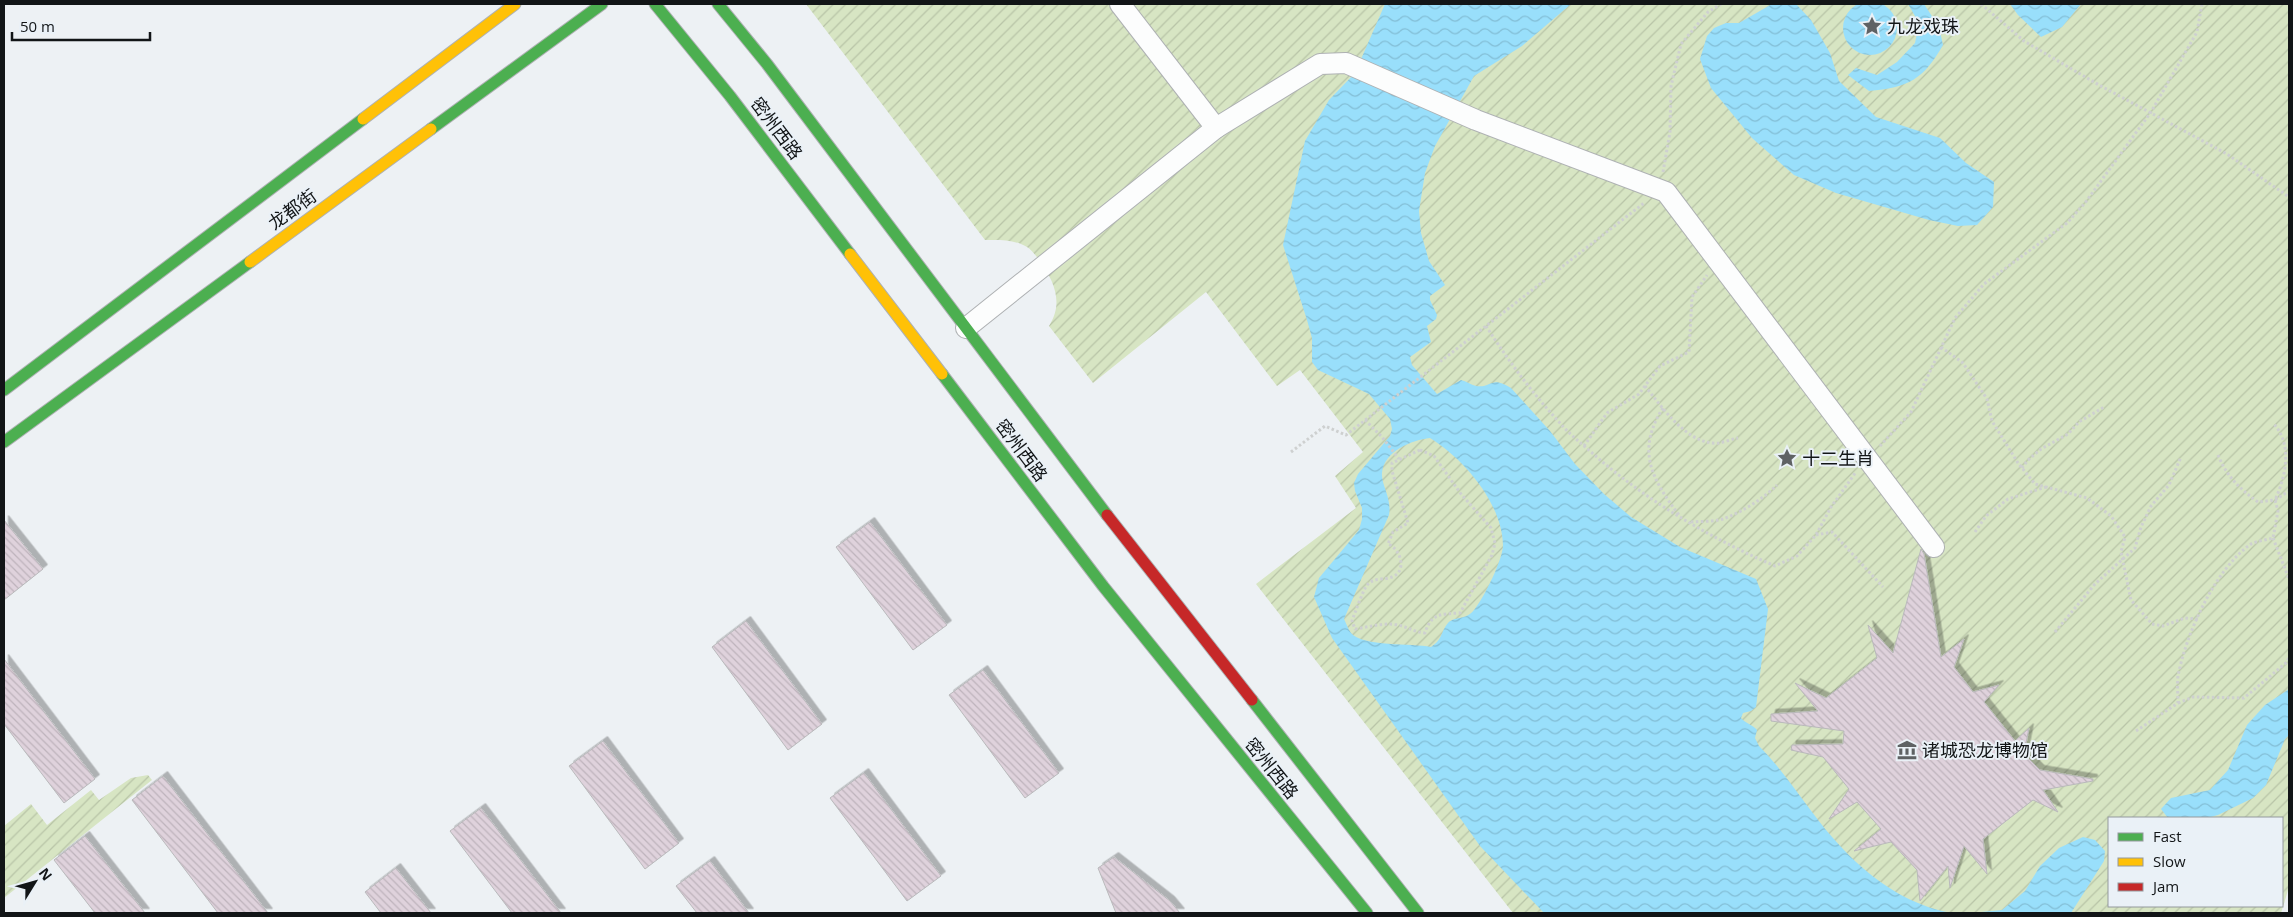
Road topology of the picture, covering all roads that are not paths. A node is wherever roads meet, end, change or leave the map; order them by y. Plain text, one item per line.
1 (515, 4) edge
2 (602, 4) edge
3 (655, 4) edge
4 (718, 4) edge
5 (1120, 4) edge
6 (1216, 128) junction
7 (966, 328) junction
8 (4, 390) edge
9 (4, 442) edge
10 (1934, 547) dead end
11 (1368, 913) edge
12 (1418, 913) edge

1 - 8 main road, 龙都街
2 - 9 main road, 龙都街
3 - 11 main road, 密州西路
4 - 7 main road, 密州西路
5 - 6 street
6 - 7 street
6 - 10 street
7 - 12 main road, 密州西路

